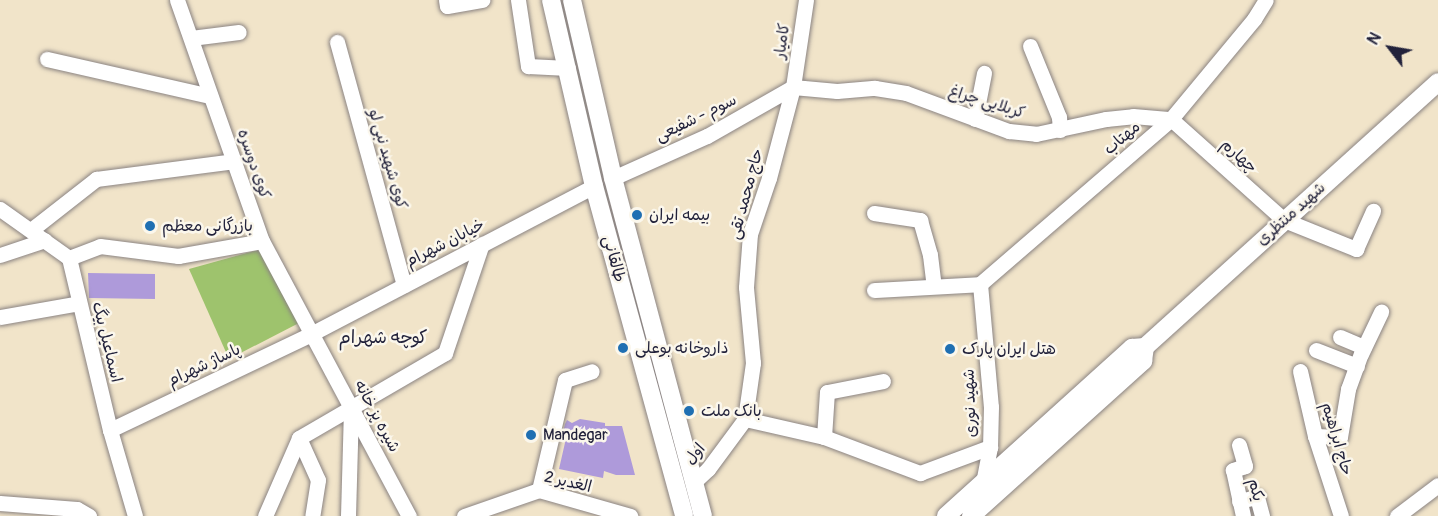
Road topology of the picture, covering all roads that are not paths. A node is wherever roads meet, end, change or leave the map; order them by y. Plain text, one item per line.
1 (177, 0) edge
2 (446, 0) edge
3 (482, 0) edge
4 (518, 0) edge
5 (551, 0) edge
6 (572, 0) edge
7 (806, 0) edge
8 (1266, 0) edge
9 (239, 32) dead end
10 (191, 38) junction
11 (337, 42) dead end
12 (1030, 46) dead end
13 (47, 59) dead end
14 (568, 68) junction
15 (984, 73) dead end
16 (1438, 82) edge
17 (793, 87) junction
18 (210, 96) junction
19 (975, 119) junction
20 (1171, 119) junction
21 (1060, 130) junction
22 (236, 162) junction
23 (614, 178) junction
24 (594, 186) junction
25 (0, 209) edge
26 (1372, 211) dead end
27 (873, 213) dead end
28 (1284, 220) junction
29 (31, 230) junction
30 (45, 240) junction
31 (262, 241) junction
32 (482, 244) junction
33 (0, 255) edge
34 (69, 258) junction
35 (980, 284) junction
36 (404, 285) junction
37 (934, 286) junction
38 (874, 290) dead end
39 (79, 303) junction
40 (1381, 312) dead end
41 (0, 317) edge
42 (313, 333) junction
43 (1340, 337) dead end
44 (1145, 347) junction
45 (1364, 347) junction
46 (1316, 350) dead end
47 (1357, 366) junction
48 (592, 370) dead end
49 (1300, 371) dead end
50 (883, 381) dead end
51 (351, 407) junction
52 (745, 419) junction
53 (110, 430) junction
54 (1315, 436) junction
55 (824, 437) junction
56 (299, 438) junction
57 (1239, 445) dead end
58 (990, 447) junction
59 (694, 482) junction
60 (983, 484) junction
61 (1438, 485) edge
62 (539, 490) junction
63 (1239, 501) junction
64 (0, 502) edge
65 (972, 508) edge
66 (89, 516) edge
67 (135, 516) edge
68 (265, 516) edge
69 (312, 516) edge
70 (348, 516) edge
71 (409, 516) edge
72 (464, 516) edge
73 (630, 516) edge
74 (684, 516) edge
75 (703, 516) edge
76 (946, 516) edge
77 (1243, 516) edge
78 (1262, 516) edge
79 (1341, 516) edge
80 (1397, 516) edge

1 - 10 street, کوی دوسره
2 - 3 street
4 - 14 street
5 - 14 main road, طالقانی
6 - 23 main road, طالقانی
7 - 17 street, کامیار
8 - 20 street, مهتاب
9 - 10 street
10 - 18 street, کوی دوسره
11 - 36 street, کوی شهید نبی لو
12 - 21 street
13 - 18 street
14 - 24 main road, طالقانی
15 - 19 street
16 - 28 main road, شهید منتظری
17 - 19 street, کربلایی چراغ
17 - 23 street, سوم - شفیعی
17 - 52 street, حاج محمد تقی
18 - 22 street, کوی دوسره
19 - 21 street, کربلایی چراغ
20 - 21 street, کربلایی چراغ
20 - 28 street, چهارم
20 - 35 street, مهتاب
22 - 29 street
22 - 31 street, کوی دوسره
23 - 24 main road
23 - 59 main road, طالقانی
24 - 32 street, خیابان شهرام
24 - 74 main road, طالقانی
25 - 29 street
26 - 28 street, چهارم
27 - 37 street
28 - 44 main road, شهید منتظری
29 - 30 street
30 - 33 street
30 - 34 street
31 - 34 street
31 - 42 street, کوی دوسره
32 - 36 street, خیابان شهرام
32 - 51 street
34 - 39 street, اسماعیل بیگ
35 - 37 street
35 - 58 street, شهید نوری
36 - 42 street, خیابان شهرام
37 - 38 street
39 - 41 street
39 - 53 street, اسماعیل بیگ
40 - 45 street
42 - 51 street, شیره پز خانه
42 - 53 street, پاساژ شهرام
43 - 45 street
44 - 60 main road, شهید منتظری
44 - 65 main road, شهید منتظری
45 - 47 street
46 - 47 street
47 - 54 street
48 - 62 street
49 - 54 street, حاج ابراهیم
50 - 55 street
51 - 56 street
51 - 70 street
51 - 71 street, شیره پز خانه
52 - 55 street
52 - 59 street, اول
53 - 67 street, اسماعیل بیگ
54 - 79 street, حاج ابراهیم
55 - 58 street
56 - 68 street
56 - 69 street
57 - 63 street, یکم
58 - 60 street, شهید نوری
59 - 75 main road, طالقانی
60 - 65 main road, شهید منتظری
61 - 80 street
62 - 72 street, 2 الغدیر
62 - 73 street, 2 الغدیر
63 - 77 street, یکم
63 - 78 street
64 - 66 street
65 - 76 main road, شهید منتظری

